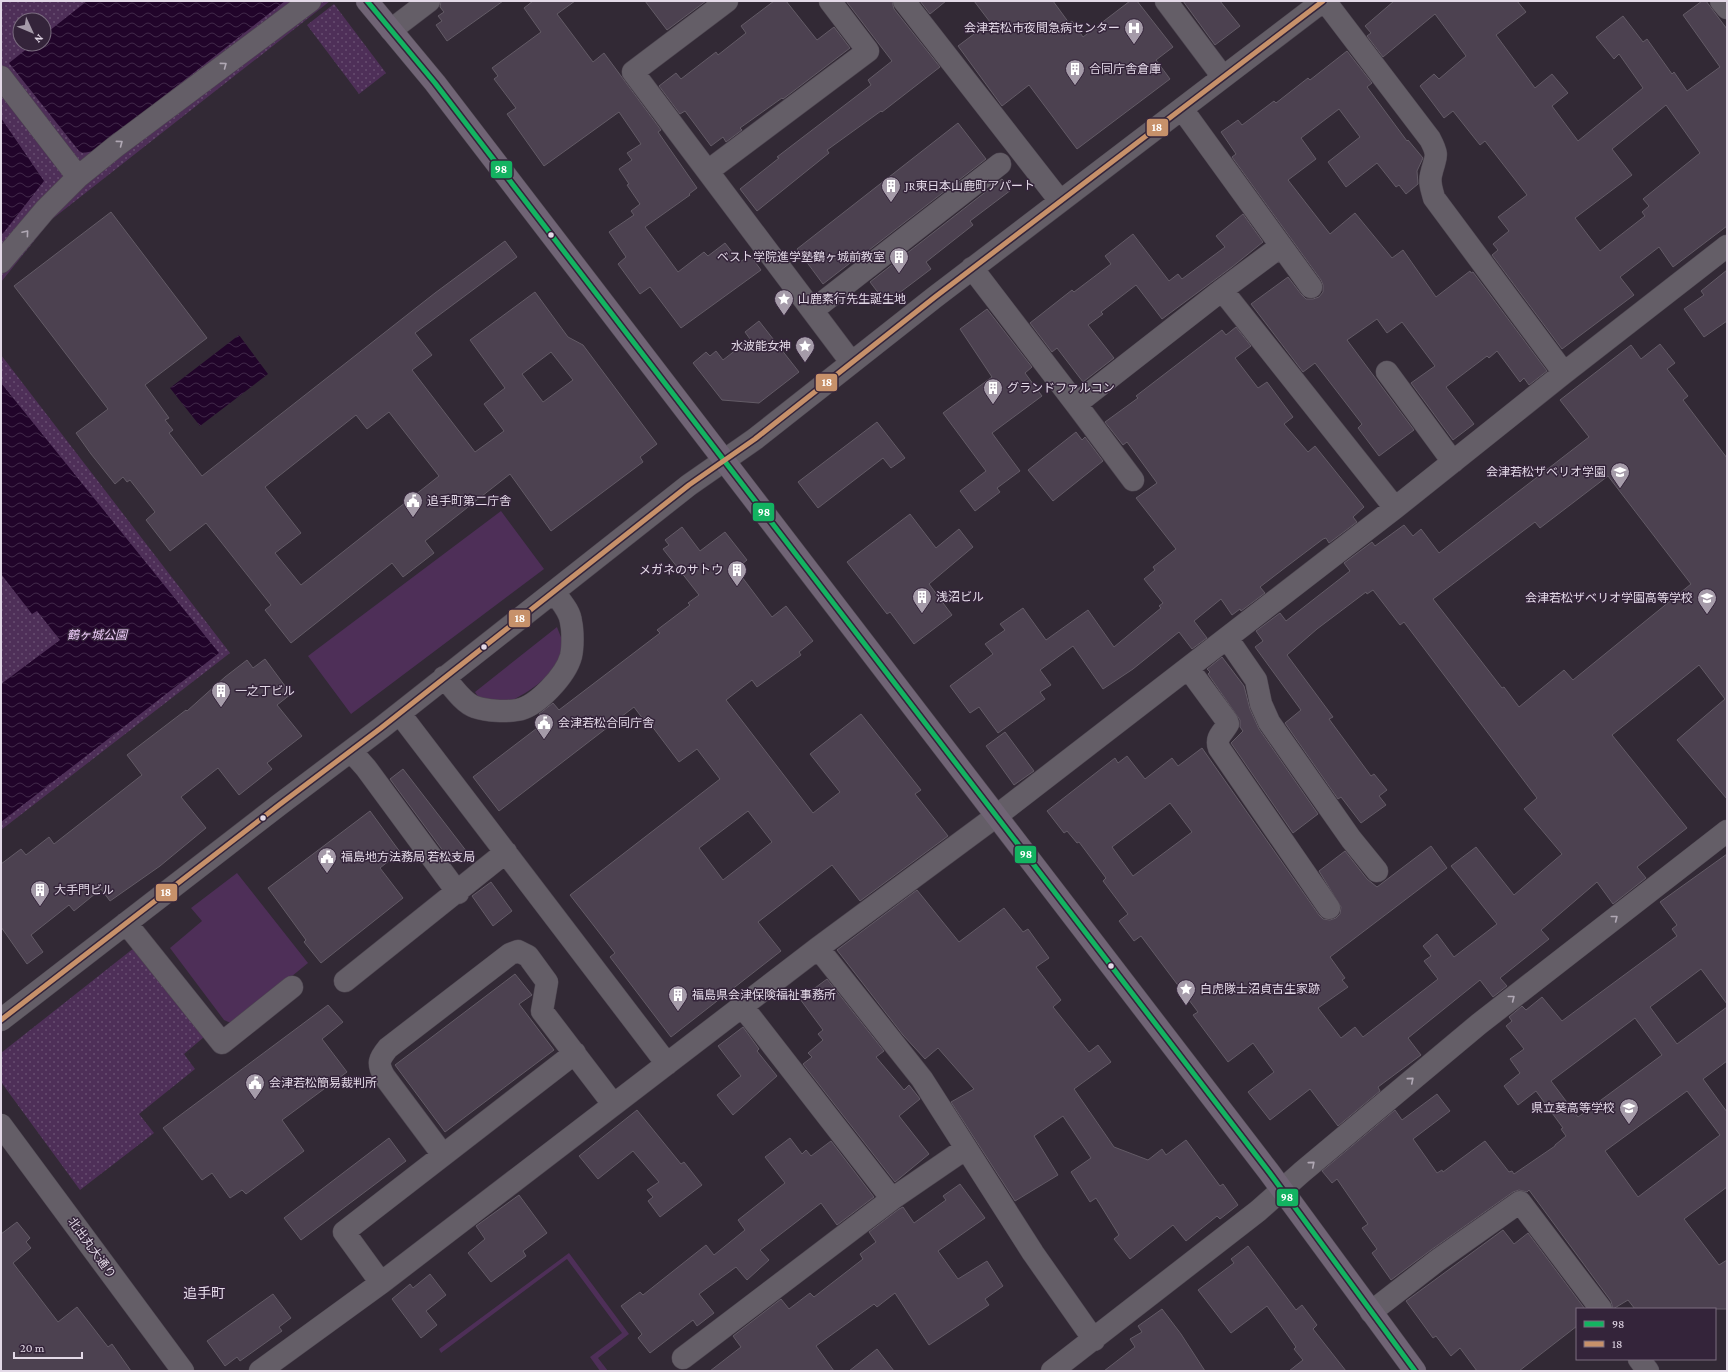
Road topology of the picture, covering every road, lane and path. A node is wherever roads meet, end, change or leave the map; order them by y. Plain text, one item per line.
1 (310, 1) edge
2 (367, 1) edge
3 (429, 1) edge
4 (727, 1) edge
5 (830, 1) edge
6 (904, 1) edge
7 (1166, 1) edge
8 (1324, 1) edge
9 (1721, 1) edge
10 (1727, 8) edge
11 (391, 30) junction
12 (1, 77) edge
13 (1223, 77) junction
14 (1182, 108) junction
15 (1000, 164) dead end
16 (708, 171) junction
17 (78, 177) junction
18 (1060, 201) junction
19 (1282, 246) junction
20 (1727, 246) edge
21 (1, 262) edge
22 (972, 268) junction
23 (1311, 287) dead end
24 (1222, 290) junction
25 (813, 310) junction
26 (851, 362) junction
27 (1387, 372) dead end
28 (1564, 372) junction
29 (1076, 404) junction
30 (725, 461) junction
31 (1453, 462) junction
32 (1133, 480) dead end
33 (1395, 508) junction
34 (555, 593) junction
35 (1227, 638) junction
36 (1188, 668) junction
37 (444, 677) junction
38 (400, 714) junction
39 (351, 751) junction
40 (995, 817) junction
41 (1727, 831) edge
42 (506, 852) junction
43 (1377, 871) dead end
44 (458, 893) junction
45 (1329, 908) dead end
46 (126, 923) junction
47 (818, 948) junction
48 (345, 981) dead end
49 (292, 987) dead end
50 (742, 1006) junction
51 (1, 1020) edge
52 (575, 1053) junction
53 (667, 1064) junction
54 (613, 1104) junction
55 (1, 1125) edge
56 (965, 1149) junction
57 (443, 1155) junction
58 (1282, 1189) junction
59 (892, 1199) junction
60 (381, 1283) junction
61 (1600, 1308) edge
62 (1371, 1312) junction
63 (1094, 1340) junction
64 (683, 1358) dead end
65 (1640, 1360) edge
66 (183, 1371) edge
67 (260, 1371) edge
68 (1052, 1371) edge
69 (1415, 1371) edge
70 (1648, 1371) edge

17 -> 1 street
2 - 11 highway
3 - 11 street
4 - 16 street
5 - 16 street
6 - 18 street
7 - 13 street
8 - 13 street
8 - 28 street
9 - 10 street
11 - 30 highway
12 - 17 street
13 - 14 street
14 - 18 street
14 - 19 street
15 - 25 street
16 - 25 street
21 -> 17 street
18 - 22 street
19 - 23 street
19 - 24 street
20 - 28 street
22 - 26 street
22 - 29 street
24 - 29 street
24 - 33 street
25 - 26 street
26 - 30 street
27 - 31 street
28 - 31 street
29 - 32 street
30 - 34 street
30 - 40 highway
31 - 33 street
33 - 35 street
34 - 37 street
34 - 37 street
35 - 36 street
35 - 43 street
36 - 40 street
36 - 45 street
37 - 38 street
38 - 39 street
38 - 42 street
39 - 44 street
39 - 46 street
40 - 47 street
40 - 58 highway
58 -> 41 street
42 - 44 street
42 - 53 street
44 - 48 street
46 - 49 street
46 - 51 street
47 - 50 street
47 - 56 street
50 - 53 street
50 - 59 street
52 - 54 street
52 - 57 street
52 - 57 street
53 - 54 street
54 - 60 street
55 - 66 street, 北出丸大通り
56 - 59 street
56 - 63 street
57 - 60 street
58 - 62 highway
58 - 63 street
59 - 64 street
60 - 67 street
61 - 62 street
62 - 69 highway
63 - 68 street
65 - 70 street

